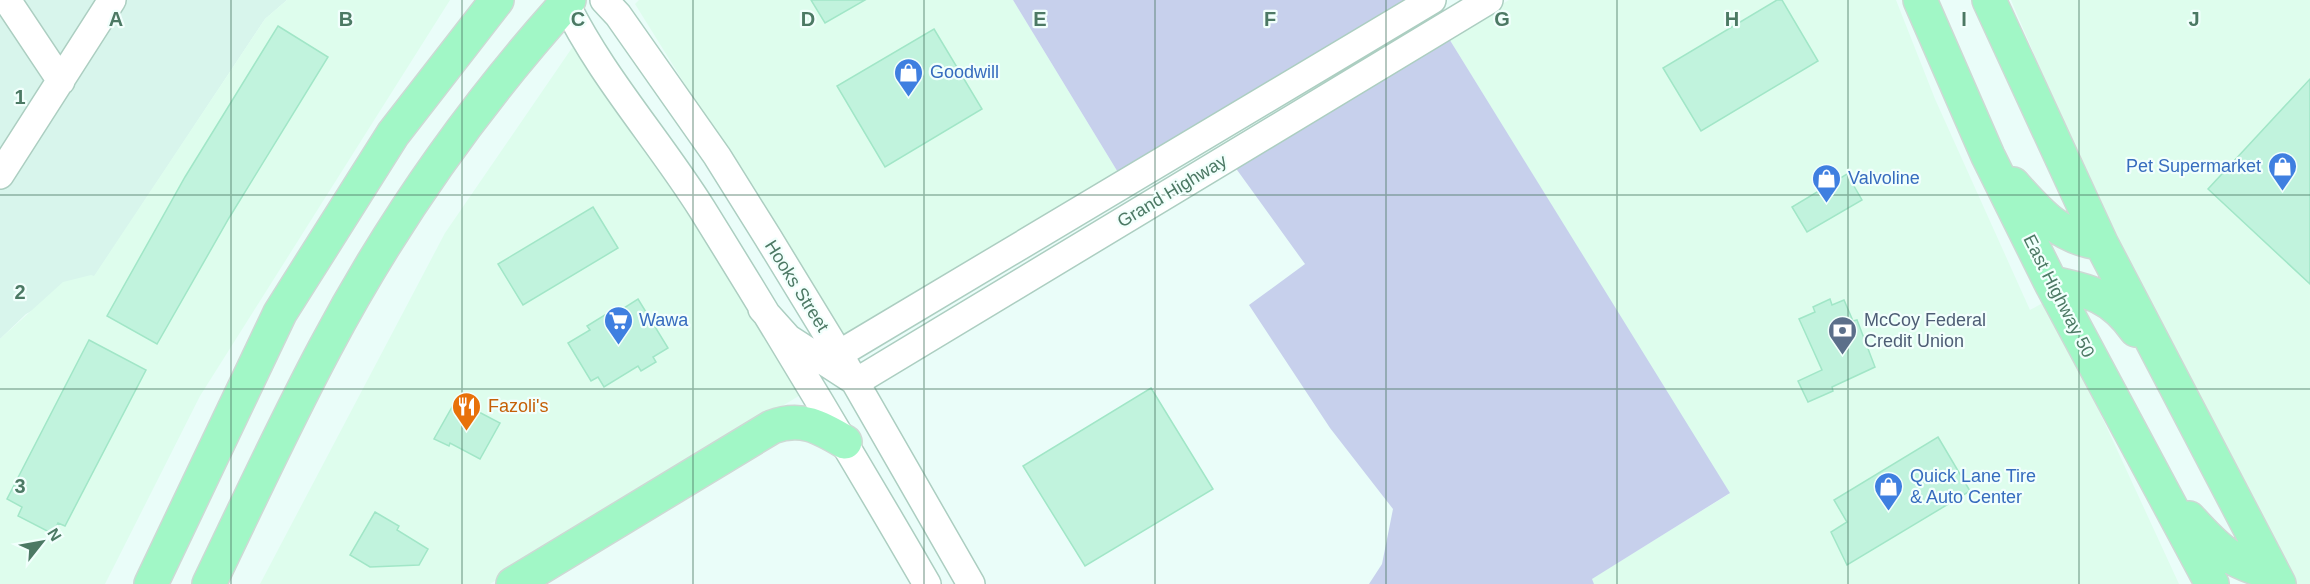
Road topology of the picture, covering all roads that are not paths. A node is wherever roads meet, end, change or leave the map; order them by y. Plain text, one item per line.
1 (7, 0) edge
2 (112, 0) edge
3 (497, 0) edge
4 (604, 0) edge
5 (1432, 0) edge
6 (1489, 0) edge
7 (1920, 0) edge
8 (1989, 0) edge
9 (566, 1) edge
10 (61, 81) junction
11 (1988, 156) junction
12 (0, 175) edge
13 (2101, 243) junction
14 (2051, 283) junction
15 (762, 309) junction
16 (845, 369) junction
17 (2174, 386) junction
18 (844, 442) junction
19 (2157, 484) junction
20 (2276, 579) edge
21 (151, 584) edge
22 (208, 584) edge
23 (513, 584) edge
24 (927, 584) edge
25 (971, 584) edge
26 (2212, 584) edge

1 - 10 street
2 - 10 street
3 - 21 highway
4 - 16 street, Hooks Street
5 - 16 street, Grand Highway
6 - 16 street, Grand Highway
7 - 11 highway, East Highway 50
8 - 13 highway
9 - 15 street
9 - 22 highway
10 - 12 street
11 - 13 highway
11 - 14 highway, East Highway 50
13 - 17 highway
14 - 17 highway
14 - 19 highway, East Highway 50
15 - 16 street
15 - 18 street
16 - 18 street
16 - 25 street, Hooks Street
17 - 20 highway
18 - 23 highway
18 - 24 street
19 - 20 highway
19 - 26 highway, East Highway 50

